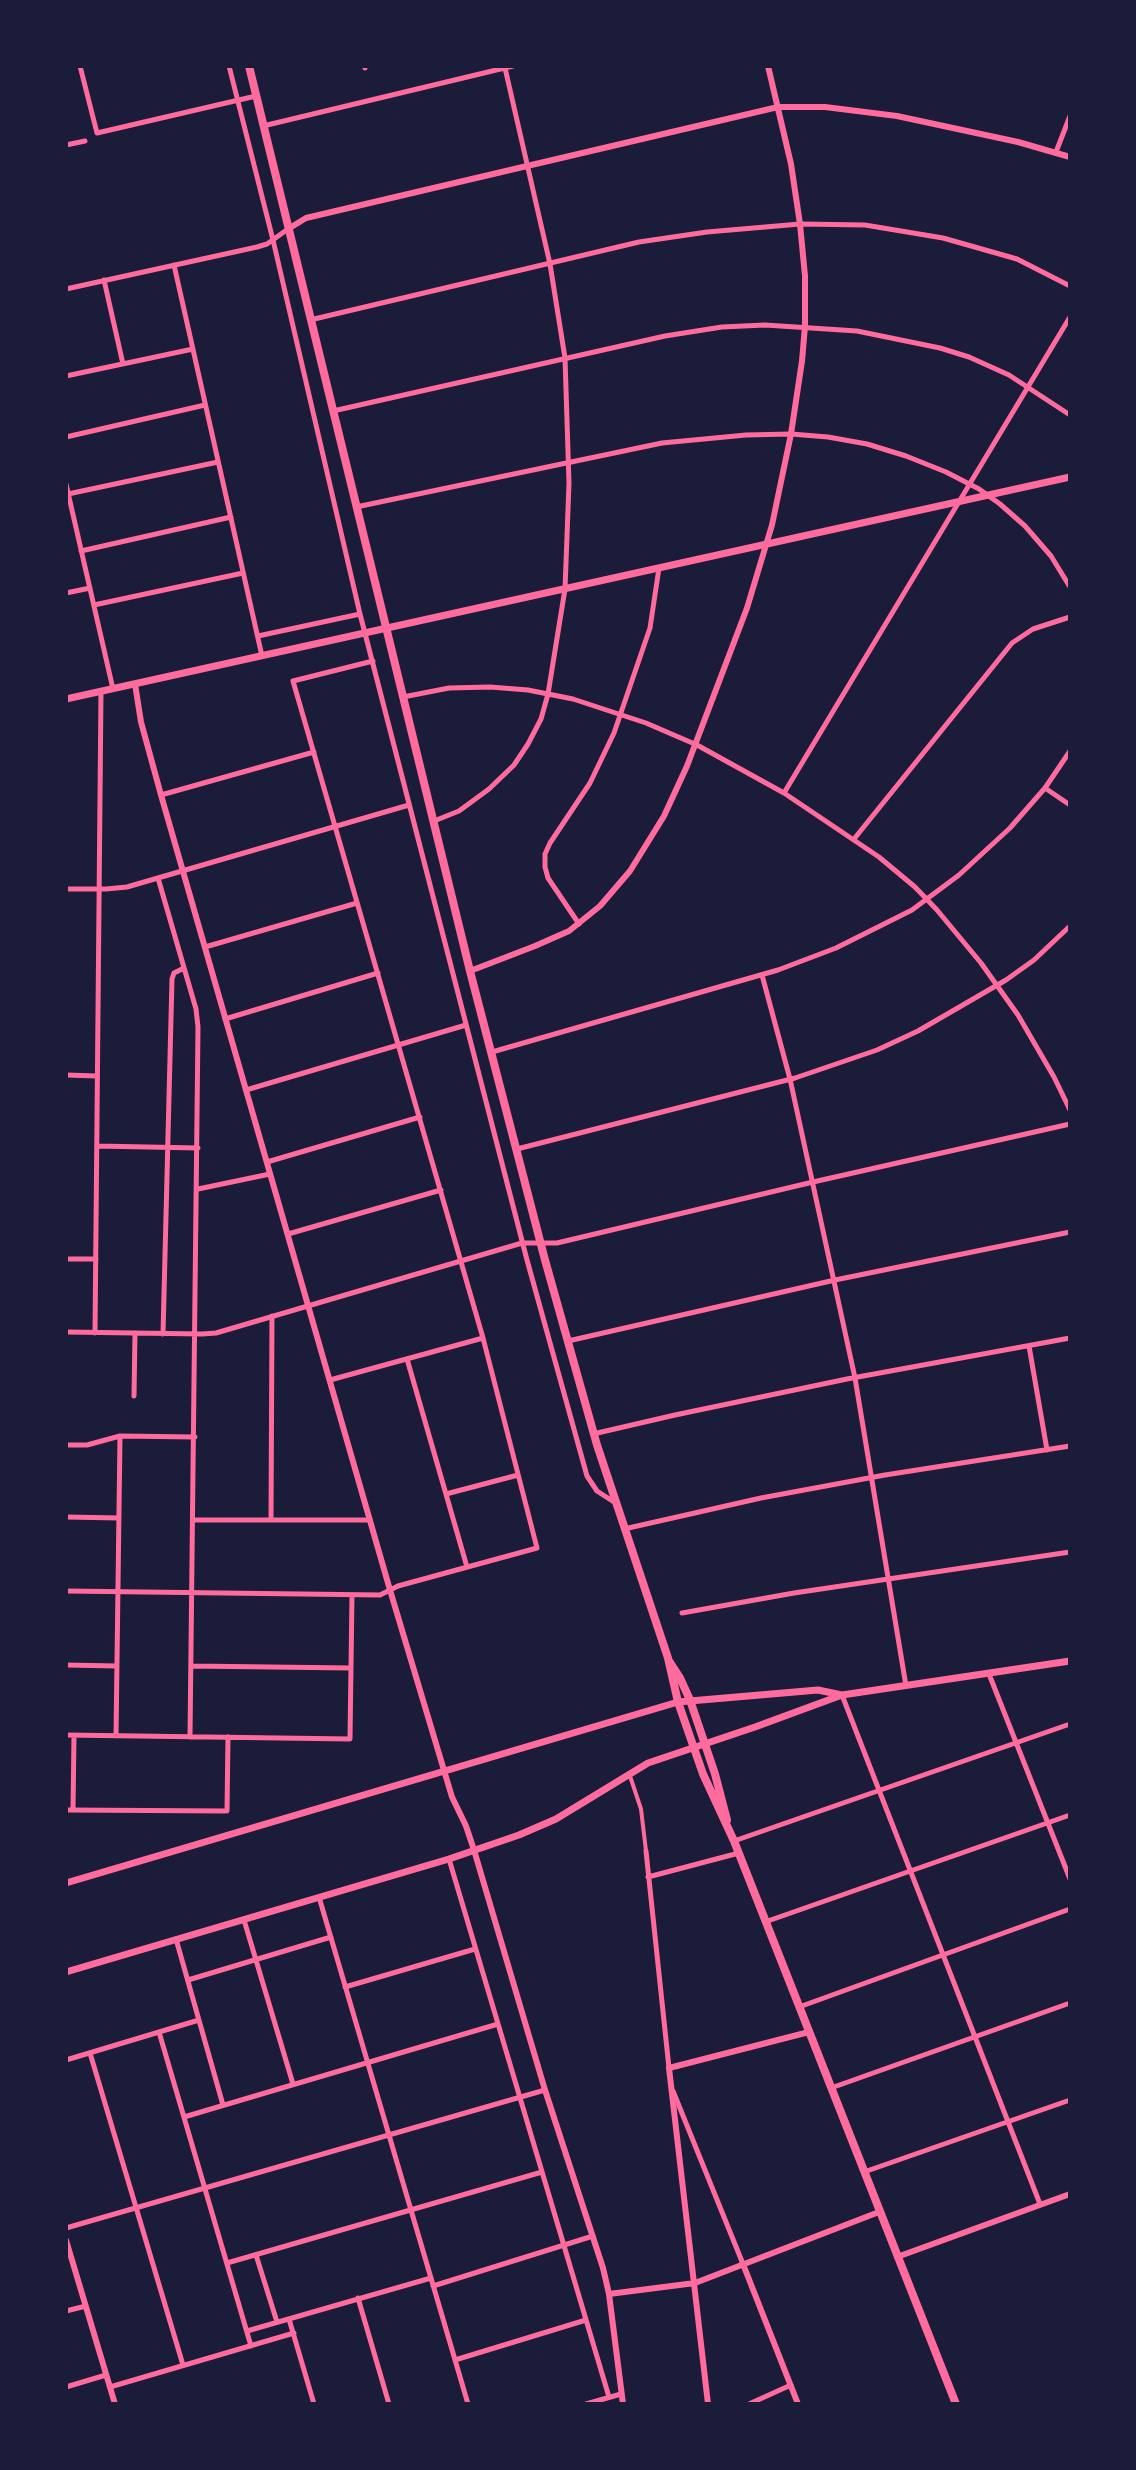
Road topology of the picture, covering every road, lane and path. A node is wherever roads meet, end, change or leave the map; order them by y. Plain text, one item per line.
1 (80, 66) edge
2 (229, 66) edge
3 (249, 66) edge
4 (513, 66) edge
5 (768, 66) edge
6 (505, 68) junction
7 (256, 96) junction
8 (238, 100) junction
9 (778, 106) junction
10 (1070, 116) edge
11 (263, 126) junction
12 (85, 141) dead end
13 (66, 145) edge
14 (1056, 152) junction
15 (1070, 157) edge
16 (527, 165) junction
17 (800, 224) junction
18 (288, 229) junction
19 (273, 240) junction
20 (550, 264) junction
21 (174, 265) junction
22 (104, 280) junction
23 (1070, 286) edge
24 (66, 289) edge
25 (1070, 317) edge
26 (310, 320) junction
27 (805, 326) junction
28 (193, 348) junction
29 (565, 358) junction
30 (123, 364) junction
31 (66, 376) edge
32 (1029, 386) junction
33 (205, 405) junction
34 (333, 411) junction
35 (1070, 414) edge
36 (791, 434) junction
37 (66, 437) edge
38 (218, 462) junction
39 (568, 462) junction
40 (1070, 477) edge
41 (66, 484) edge
42 (969, 484) junction
43 (68, 494) junction
44 (987, 495) junction
45 (958, 502) junction
46 (356, 507) junction
47 (231, 517) junction
48 (766, 544) junction
49 (81, 551) junction
50 (659, 568) junction
51 (243, 573) junction
52 (1070, 587) edge
53 (90, 588) junction
54 (565, 589) junction
55 (66, 593) edge
56 (94, 605) junction
57 (360, 614) junction
58 (1070, 617) edge
59 (386, 628) junction
60 (366, 633) junction
61 (258, 636) junction
62 (262, 656) junction
63 (373, 661) junction
64 (135, 684) junction
65 (113, 689) junction
66 (101, 692) junction
67 (548, 694) junction
68 (402, 697) junction
69 (66, 699) edge
70 (621, 714) junction
71 (697, 745) junction
72 (1070, 751) edge
73 (314, 752) junction
74 (1045, 788) junction
75 (784, 793) junction
76 (161, 795) junction
77 (409, 805) junction
78 (1070, 805) edge
79 (434, 821) junction
80 (335, 826) junction
81 (854, 839) junction
82 (183, 871) junction
83 (158, 878) junction
84 (66, 889) edge
85 (99, 889) junction
86 (928, 900) junction
87 (357, 903) junction
88 (579, 924) junction
89 (1070, 926) edge
90 (205, 947) junction
91 (184, 968) junction
92 (470, 970) junction
93 (378, 973) junction
94 (762, 975) junction
95 (997, 986) junction
96 (225, 1019) junction
97 (466, 1025) junction
98 (399, 1045) junction
99 (492, 1052) junction
100 (66, 1075) edge
101 (97, 1076) junction
102 (790, 1079) junction
103 (246, 1090) junction
104 (1070, 1110) edge
105 (420, 1117) junction
106 (1070, 1124) edge
107 (97, 1146) junction
108 (168, 1147) junction
109 (198, 1148) junction
110 (516, 1149) junction
111 (267, 1162) junction
112 (270, 1174) junction
113 (813, 1182) junction
114 (198, 1189) junction
115 (441, 1190) junction
116 (1070, 1232) edge
117 (288, 1234) junction
118 (541, 1242) junction
119 (522, 1243) junction
120 (66, 1258) edge
121 (96, 1259) junction
122 (461, 1260) junction
123 (835, 1280) junction
124 (308, 1305) junction
125 (272, 1316) junction
126 (66, 1332) edge
127 (95, 1333) junction
128 (135, 1333) junction
129 (163, 1334) junction
130 (196, 1334) junction
131 (483, 1338) junction
132 (1070, 1338) edge
133 (568, 1341) junction
134 (1029, 1346) junction
135 (407, 1359) junction
136 (855, 1378) junction
137 (330, 1380) junction
138 (134, 1396) dead end
139 (593, 1434) junction
140 (120, 1436) junction
141 (195, 1437) junction
142 (66, 1445) edge
143 (1070, 1446) edge
144 (1047, 1450) junction
145 (518, 1475) junction
146 (873, 1478) junction
147 (446, 1494) junction
148 (614, 1502) junction
149 (66, 1517) edge
150 (119, 1518) junction
151 (193, 1520) junction
152 (271, 1520) junction
153 (370, 1520) junction
154 (624, 1529) junction
155 (1070, 1552) edge
156 (467, 1567) junction
157 (889, 1579) junction
158 (390, 1590) junction
159 (66, 1591) edge
160 (118, 1592) junction
161 (192, 1593) junction
162 (352, 1595) junction
163 (682, 1613) dead end
164 (668, 1658) junction
165 (1070, 1661) edge
166 (66, 1665) edge
167 (117, 1666) junction
168 (191, 1666) junction
169 (351, 1668) junction
170 (989, 1674) junction
171 (906, 1686) junction
172 (842, 1695) junction
173 (690, 1700) junction
174 (678, 1702) junction
175 (1070, 1724) edge
176 (66, 1736) edge
177 (74, 1736) junction
178 (116, 1736) junction
179 (190, 1737) junction
180 (228, 1737) junction
181 (1016, 1743) junction
182 (705, 1745) junction
183 (694, 1748) junction
184 (444, 1772) junction
185 (629, 1773) junction
186 (878, 1791) junction
187 (69, 1810) edge
188 (1070, 1815) edge
189 (727, 1823) junction
190 (1048, 1823) junction
191 (734, 1841) junction
192 (474, 1850) junction
193 (646, 1851) joint
194 (739, 1853) junction
195 (449, 1859) junction
196 (910, 1871) junction
197 (648, 1877) junction
198 (1070, 1879) edge
199 (66, 1883) edge
200 (319, 1897) junction
201 (1070, 1909) edge
202 (244, 1920) junction
203 (765, 1922) junction
204 (331, 1937) junction
205 (176, 1939) junction
206 (476, 1949) junction
207 (942, 1955) junction
208 (256, 1959) junction
209 (66, 1972) edge
210 (188, 1980) junction
211 (345, 1987) junction
212 (1070, 2003) edge
213 (799, 2007) junction
214 (199, 2020) junction
215 (498, 2024) junction
216 (159, 2032) junction
217 (808, 2032) junction
218 (974, 2037) junction
219 (90, 2053) junction
220 (66, 2060) edge
221 (368, 2062) junction
222 (669, 2067) junction
223 (293, 2084) junction
224 (671, 2086) junction
225 (831, 2088) junction
226 (545, 2090) junction
227 (520, 2097) junction
228 (1070, 2100) edge
229 (223, 2105) junction
230 (184, 2117) junction
231 (1008, 2122) junction
232 (389, 2136) junction
233 (542, 2172) junction
234 (864, 2172) junction
235 (205, 2188) junction
236 (1070, 2194) edge
237 (1040, 2204) junction
238 (136, 2208) junction
239 (411, 2210) junction
240 (879, 2212) junction
241 (66, 2228) edge
242 (593, 2236) junction
243 (66, 2240) edge
244 (564, 2245) junction
245 (256, 2255) junction
246 (897, 2257) junction
247 (227, 2264) junction
248 (743, 2264) junction
249 (431, 2278) junction
250 (695, 2283) junction
251 (433, 2286) junction
252 (609, 2294) junction
253 (358, 2298) junction
254 (86, 2306) junction
255 (66, 2312) edge
256 (290, 2319) junction
257 (586, 2320) junction
258 (276, 2322) junction
259 (247, 2331) junction
260 (294, 2333) junction
261 (251, 2346) junction
262 (455, 2360) junction
263 (183, 2365) junction
264 (106, 2375) junction
265 (791, 2385) junction
266 (66, 2387) edge
267 (110, 2387) junction
268 (621, 2394) junction
269 (609, 2397) junction
270 (115, 2404) edge
271 (312, 2404) edge
272 (389, 2404) edge
273 (468, 2404) edge
274 (586, 2404) edge
275 (622, 2404) edge
276 (708, 2404) edge
277 (749, 2404) edge
278 (798, 2404) edge
279 (956, 2404) edge

1 - 8 street
2 - 8 street
3 - 7 main road
4 - 6 street
5 - 9 street
6 - 11 street
6 - 16 street
7 - 8 street
7 - 11 main road
8 - 19 street
9 - 14 street
9 - 16 street
9 - 17 street
10 - 14 street
11 - 18 main road
12 - 13 street
14 - 15 street
16 - 18 street
16 - 20 street
17 - 20 street
17 - 23 street
17 - 27 street
18 - 19 street
18 - 26 main road
19 - 21 street
19 - 57 street
20 - 26 street
20 - 29 street
21 - 22 street
21 - 28 street
22 - 24 street
22 - 30 street
25 - 32 street
26 - 34 main road
27 - 29 street
27 - 32 street
27 - 36 street
28 - 30 street
28 - 33 street
29 - 34 street
29 - 39 street
30 - 31 street
32 - 35 street
32 - 42 street
33 - 37 street
33 - 38 street
34 - 46 main road
36 - 39 street
36 - 42 street
36 - 48 street
38 - 43 street
38 - 47 street
39 - 46 street
39 - 54 street
40 - 44 main road
41 - 43 street
42 - 44 street
42 - 45 street
43 - 49 street
44 - 45 main road
44 - 52 street
45 - 48 main road
45 - 75 street
46 - 59 main road
47 - 49 street
47 - 51 street
48 - 50 main road
48 - 71 street
49 - 53 street
50 - 54 main road
50 - 70 street
51 - 56 street
51 - 61 street
53 - 55 street
53 - 56 street
54 - 59 main road
54 - 67 street
56 - 65 street
57 - 60 street
57 - 61 street
58 - 81 street
59 - 60 main road
59 - 68 main road
60 - 62 main road
60 - 63 street
61 - 62 street
62 - 64 main road
63 - 73 street
63 - 77 street
64 - 65 main road
64 - 76 street
65 - 66 main road
66 - 69 main road
66 - 85 street
67 - 68 street
67 - 70 street
67 - 79 street
68 - 79 main road
70 - 71 street
70 - 88 street
71 - 75 street
71 - 88 street
72 - 74 street
73 - 76 street
73 - 80 street
74 - 78 street
74 - 86 street
75 - 81 street
76 - 82 street
77 - 80 street
77 - 97 street
79 - 92 main road
80 - 82 street
80 - 87 street
81 - 86 street
82 - 83 street
82 - 90 street
83 - 85 street
83 - 91 street
84 - 85 street
85 - 101 street
86 - 94 street
86 - 95 street
87 - 90 street
87 - 93 street
88 - 92 street
89 - 95 street
90 - 96 street
91 - 108 street
91 - 109 street
92 - 99 main road
93 - 96 street
93 - 98 street
94 - 99 street
94 - 102 street
95 - 102 street
95 - 104 street
96 - 103 street
97 - 98 street
97 - 119 street
98 - 103 street
98 - 105 street
99 - 110 main road
100 - 101 street
101 - 107 street
102 - 110 street
102 - 113 street
103 - 111 street
105 - 111 street
105 - 115 street
106 - 113 street
107 - 108 street
107 - 121 street
108 - 109 street
108 - 129 street
109 - 114 street
110 - 118 main road
111 - 112 street
112 - 114 street
112 - 117 street
113 - 118 street
113 - 123 street
114 - 130 street
115 - 117 street
115 - 122 street
116 - 123 street
117 - 124 street
118 - 119 street
118 - 133 main road
119 - 122 street
119 - 148 street
120 - 121 street
121 - 127 street
122 - 124 street
122 - 131 street
123 - 133 street
123 - 136 street
124 - 125 street
124 - 137 street
125 - 130 street
125 - 152 street
126 - 127 street
127 - 128 street
128 - 129 street
128 - 138 street
129 - 130 street
130 - 141 street
131 - 135 street
131 - 145 street
132 - 134 street
133 - 139 main road
134 - 136 street
134 - 144 street
135 - 137 street
135 - 147 street
136 - 139 street
136 - 146 street
137 - 153 street
139 - 148 main road
140 - 141 street
140 - 142 street
140 - 150 street
141 - 151 street
143 - 144 street
144 - 146 street
145 - 147 street
145 - 156 street
146 - 154 street
146 - 157 street
147 - 156 street
148 - 154 main road
149 - 150 street
150 - 160 street
151 - 152 street
151 - 161 street
152 - 153 street
153 - 158 street
154 - 164 main road
155 - 157 street
156 - 158 street
157 - 163 street
157 - 171 street
158 - 162 street
158 - 184 street
159 - 160 street
160 - 161 street
160 - 167 street
161 - 162 street
161 - 168 street
162 - 169 street
164 - 173 main road
164 - 174 main road
165 - 170 main road
166 - 167 street
167 - 178 street
168 - 169 street
168 - 179 street
169 - 180 street
170 - 171 main road
170 - 181 street
171 - 172 main road
172 - 173 main road
172 - 182 main road
172 - 186 street
173 - 174 main road
173 - 182 main road
174 - 183 main road
174 - 184 main road
175 - 181 street
176 - 177 street
177 - 178 street
177 - 187 street
178 - 179 street
179 - 180 street
180 - 187 street
181 - 186 street
181 - 190 street
182 - 183 main road
182 - 189 main road
183 - 185 main road
183 - 189 main road
184 - 192 street
184 - 199 main road
185 - 192 main road
185 - 193 street
186 - 191 street
186 - 196 street
188 - 190 street
189 - 191 main road
190 - 196 street
190 - 198 street
191 - 194 main road
192 - 195 main road
192 - 226 street
193 - 197 street
194 - 197 street
194 - 203 main road
195 - 200 main road
195 - 206 street
196 - 203 street
196 - 207 street
197 - 222 street
200 - 202 main road
200 - 204 street
201 - 207 street
202 - 205 main road
202 - 208 street
203 - 213 main road
204 - 208 street
204 - 211 street
205 - 209 main road
205 - 210 street
206 - 211 street
206 - 215 street
207 - 213 street
207 - 218 street
208 - 210 street
208 - 223 street
210 - 214 street
211 - 221 street
212 - 218 street
213 - 217 main road
214 - 216 street
214 - 229 street
215 - 221 street
215 - 227 street
216 - 219 street
216 - 230 street
217 - 222 street
217 - 225 main road
218 - 225 street
218 - 231 street
219 - 220 street
219 - 238 street
221 - 223 street
221 - 232 street
222 - 224 street
223 - 229 street
224 - 248 street
224 - 250 street
225 - 234 main road
226 - 227 street
226 - 242 street
227 - 232 street
227 - 233 street
228 - 231 street
229 - 230 street
230 - 235 street
231 - 234 street
231 - 237 street
232 - 235 street
232 - 239 street
233 - 239 street
233 - 244 street
234 - 240 main road
235 - 238 street
235 - 247 street
236 - 237 street
237 - 246 street
238 - 241 street
238 - 263 street
239 - 245 street
239 - 249 street
240 - 246 main road
240 - 248 street
242 - 244 street
242 - 252 street
243 - 254 street
244 - 251 street
244 - 257 street
245 - 247 street
245 - 258 street
246 - 279 main road
247 - 259 street
248 - 250 street
248 - 265 street
249 - 251 street
249 - 253 street
250 - 252 street
250 - 276 street
251 - 262 street
252 - 268 street
253 - 256 street
253 - 272 street
254 - 255 street
254 - 264 street
256 - 258 street
256 - 260 street
257 - 262 street
257 - 269 street
258 - 259 street
259 - 261 street
260 - 261 street
260 - 271 street
261 - 263 street
262 - 273 street
263 - 267 street
264 - 266 street
264 - 267 street
265 - 277 street
265 - 278 street
267 - 270 street
268 - 269 street
268 - 275 street
269 - 274 street

